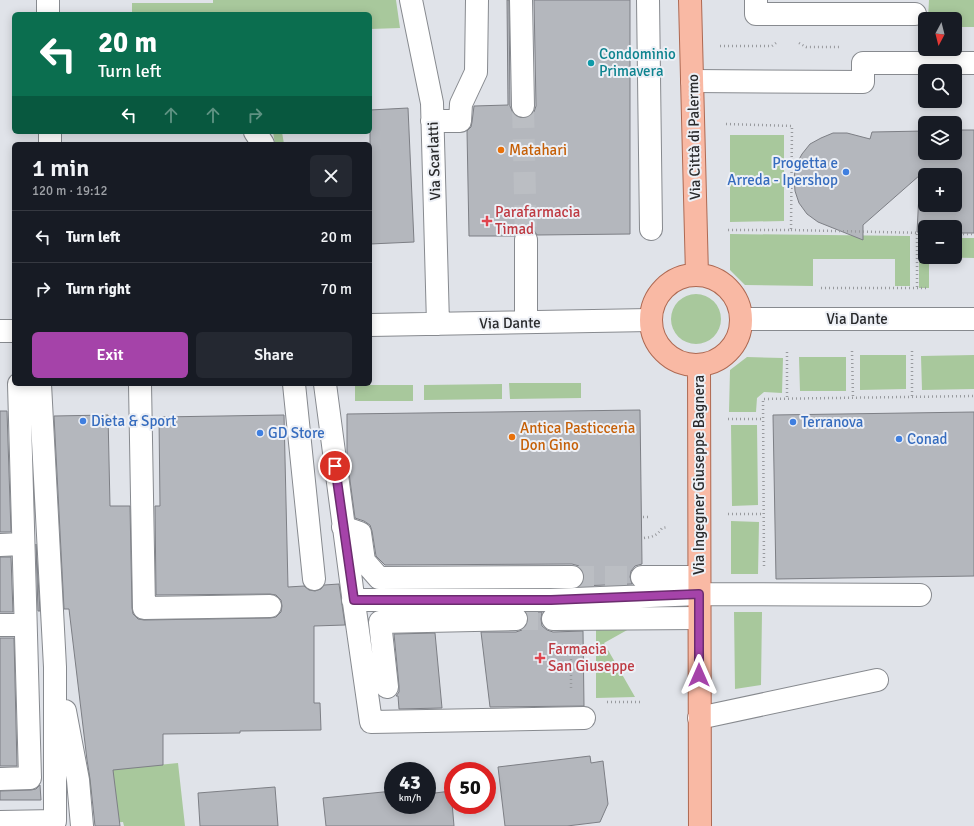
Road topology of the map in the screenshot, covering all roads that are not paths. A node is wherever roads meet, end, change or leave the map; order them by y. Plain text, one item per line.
1 (48, 0) edge
2 (411, 0) edge
3 (477, 0) edge
4 (521, 0) edge
5 (648, 0) edge
6 (690, 0) edge
7 (756, 0) edge
8 (48, 12) edge
9 (914, 14) dead end
10 (974, 64) edge
11 (692, 81) junction
12 (522, 106) tunnel mouth
13 (432, 121) junction
14 (256, 134) edge
15 (262, 142) edge
16 (651, 229) dead end
17 (526, 240) tunnel mouth
18 (697, 275) junction
19 (741, 319) junction
20 (974, 319) edge
21 (650, 320) junction
22 (526, 322) junction
23 (438, 324) junction
24 (372, 325) edge
25 (0, 331) edge
26 (12, 331) edge
27 (698, 365) junction
28 (19, 386) edge
29 (40, 386) edge
30 (140, 386) edge
31 (294, 386) edge
32 (325, 386) edge
33 (343, 527) junction
34 (23, 544) junction
35 (0, 545) edge
36 (642, 577) tunnel mouth
37 (572, 578) tunnel mouth
38 (314, 579) dead end
39 (699, 585) junction
40 (920, 596) dead end
41 (354, 600) junction
42 (270, 606) dead end
43 (699, 618) junction
44 (516, 619) tunnel mouth
45 (562, 619) tunnel mouth
46 (0, 625) edge
47 (25, 625) junction
48 (55, 659) junction
49 (877, 680) dead end
50 (387, 687) dead end
51 (584, 718) dead end
52 (699, 718) junction
53 (0, 779) edge
54 (0, 822) edge
55 (82, 826) edge
56 (700, 826) edge

1 - 8 street
2 - 13 street, Via Scarlatti
3 - 13 street
4 - 12 street
5 - 16 street
6 - 11 main road, Via Città di Palermo
7 - 9 street
10 - 11 street
11 - 18 main road, Via Città di Palermo
13 - 23 street, Via Scarlatti
14 - 15 street
17 - 22 street
18 - 19 main road
18 - 21 main road
19 - 20 street, Via Dante
19 - 27 main road
21 - 22 street, Via Dante
21 - 27 main road
22 - 23 street, Via Dante
23 - 24 street, Via Dante
25 - 26 street
27 - 39 main road, Via Ingegner Giuseppe Bagnera
28 - 34 street
29 - 48 street
30 - 42 street
31 - 38 street
32 - 33 street
33 - 37 street
33 - 41 street
34 - 35 street
34 - 47 street
36 - 39 street
39 - 40 street
39 - 41 street
39 - 43 main road, Via Ingegner Giuseppe Bagnera
41 - 51 street
43 - 45 street
43 - 52 main road, Via Ingegner Giuseppe Bagnera
44 - 50 street
46 - 47 street
47 - 53 street
48 - 54 street
48 - 55 street
49 - 52 street
52 - 56 main road, Via Ingegner Giuseppe Bagnera

